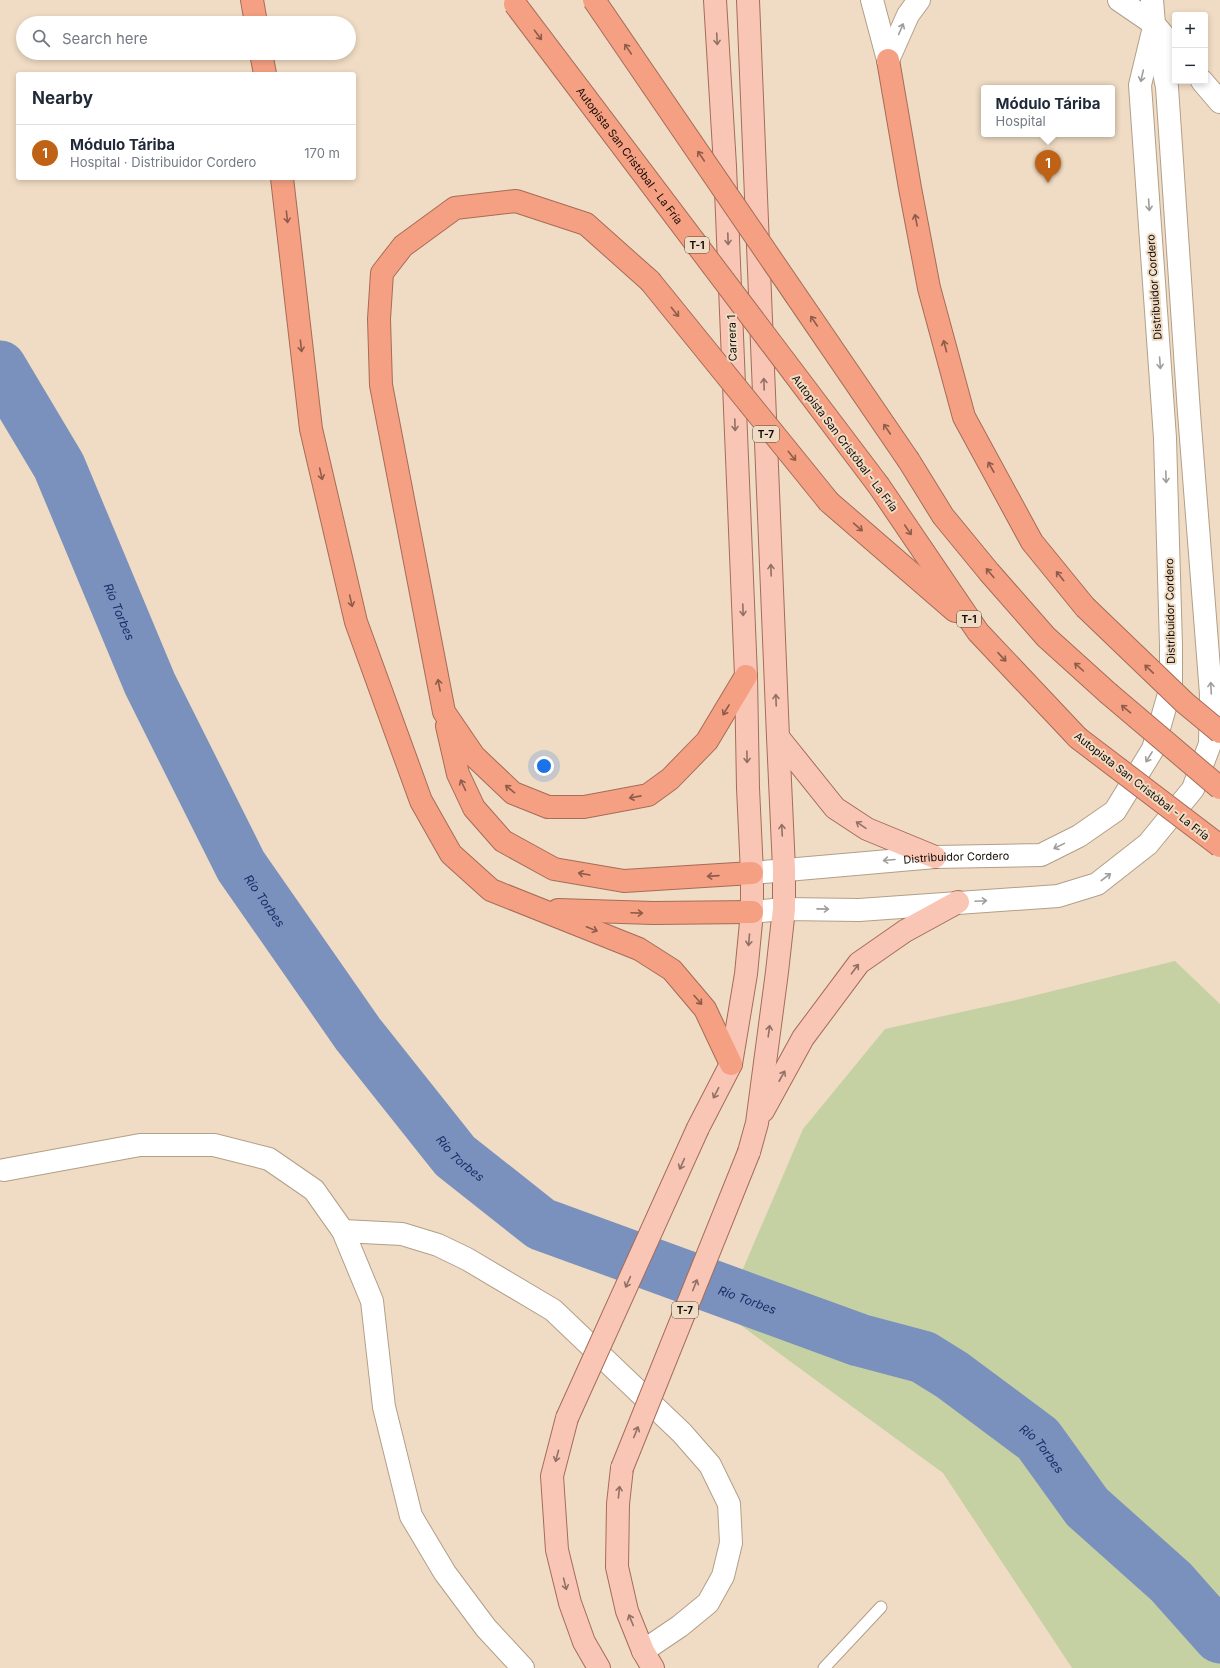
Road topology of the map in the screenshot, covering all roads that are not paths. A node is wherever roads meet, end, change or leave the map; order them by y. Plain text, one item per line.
1 (252, 0) edge
2 (594, 0) edge
3 (715, 0) edge
4 (748, 0) edge
5 (872, 0) edge
6 (919, 0) edge
7 (1120, 0) edge
8 (1152, 0) edge
9 (513, 2) edge
10 (255, 16) edge
11 (1154, 24) junction
12 (1174, 48) edge
13 (262, 60) edge
14 (888, 60) junction
15 (265, 72) edge
16 (1205, 84) edge
17 (1220, 102) edge
18 (282, 180) edge
19 (978, 632) junction
20 (746, 676) junction
21 (444, 712) junction
22 (1220, 732) edge
23 (778, 737) junction
24 (1220, 788) edge
25 (1220, 846) edge
26 (935, 857) junction
27 (784, 869) junction
28 (752, 873) junction
29 (958, 902) junction
30 (542, 909) junction
31 (784, 909) junction
32 (752, 912) junction
33 (730, 1064) junction
34 (757, 1123) junction
35 (4, 1170) dead end
36 (343, 1231) junction
37 (881, 1607) dead end
38 (648, 1659) edge
39 (522, 1668) edge
40 (599, 1668) edge
41 (824, 1668) edge

1 - 10 highway
24 -> 2 highway, bridge
3 -> 20 main road, Carrera 1
23 -> 4 main road, T-7
5 - 14 street
14 -> 6 street
7 - 11 street
8 - 11 street
9 -> 19 highway, Autopista San Cristóbal - La Fría / T-1, bridge
11 - 12 street
11 -> 26 street, Distribuidor Cordero
29 -> 11 street
13 - 15 highway
22 -> 14 highway, bridge
16 - 17 street
18 -> 30 highway
21 -> 19 highway, bridge
19 -> 25 highway, Autopista San Cristóbal - La Fría / T-1, bridge
20 -> 21 highway
20 -> 28 main road, Carrera 1
28 -> 21 highway
26 -> 23 main road
27 -> 23 main road, T-7
26 -> 27 street, Distribuidor Cordero
27 - 28 street, Distribuidor Cordero
27 - 31 main road, T-7
28 - 32 main road, Carrera 1
31 -> 29 street
34 -> 29 main road
30 -> 32 highway
30 -> 33 highway
31 - 32 street
34 -> 31 main road, T-7
32 -> 33 main road, Carrera 1
33 -> 40 main road, Carrera 1, bridge
38 -> 34 main road, T-7, bridge
35 - 36 street
36 - 38 street
36 - 39 street
37 - 41 lane

